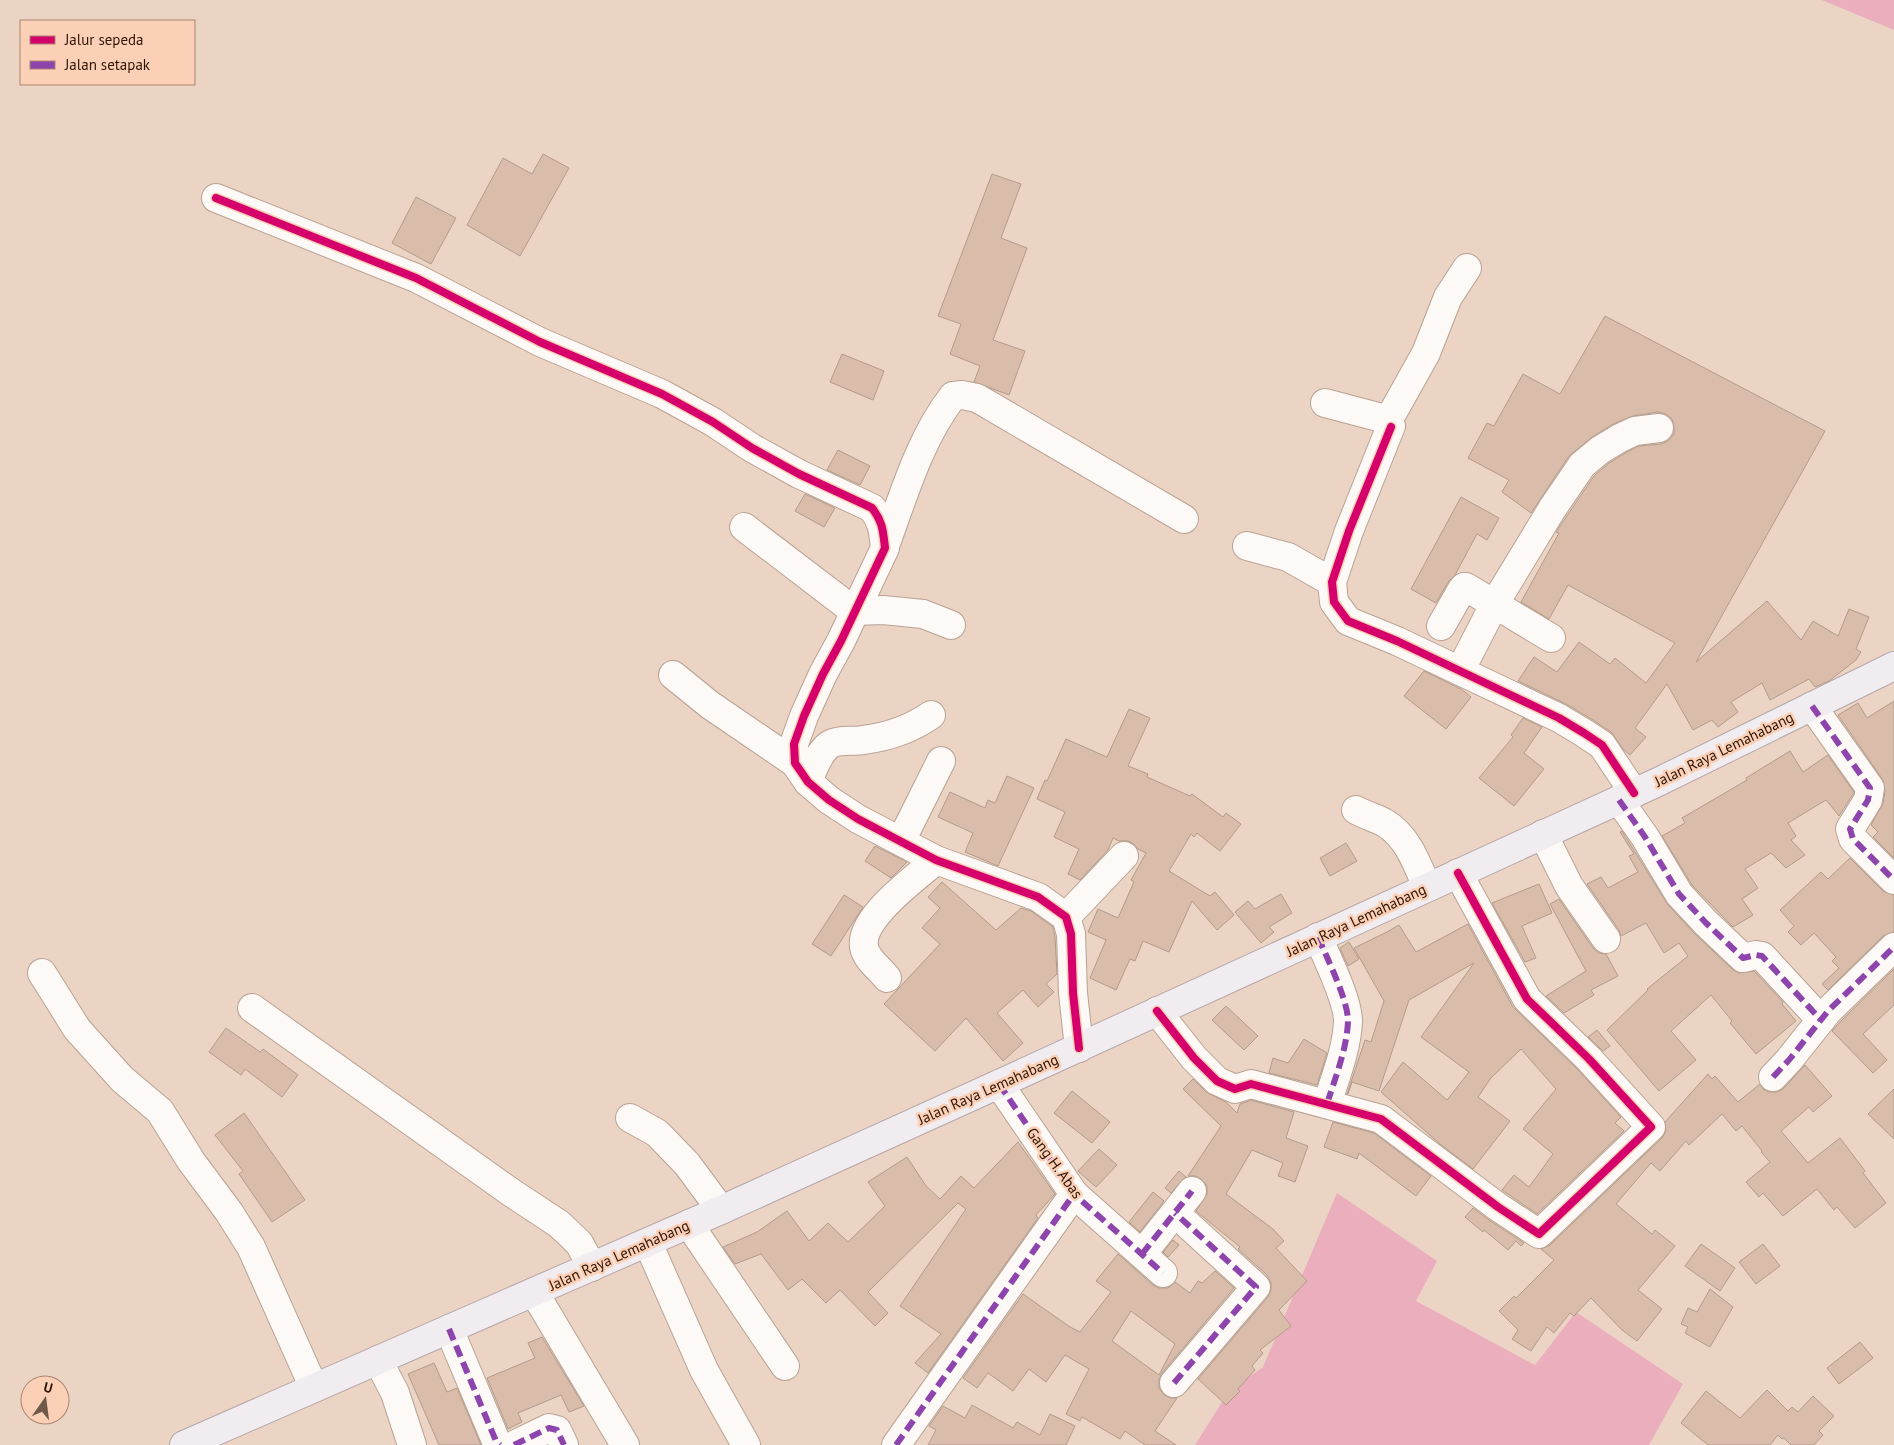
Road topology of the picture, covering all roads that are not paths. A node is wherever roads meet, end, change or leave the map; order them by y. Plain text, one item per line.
1 (216, 198) dead end
2 (1467, 268) dead end
3 (1325, 403) dead end
4 (1390, 424) junction
5 (1659, 428) dead end
6 (1184, 519) dead end
7 (744, 527) dead end
8 (1247, 546) dead end
9 (885, 548) junction
10 (1332, 582) junction
11 (1495, 603) junction
12 (854, 611) junction
13 (950, 625) dead end
14 (1441, 626) dead end
15 (1551, 638) dead end
16 (1894, 666) edge
17 (1460, 670) junction
18 (673, 675) dead end
19 (1812, 706) junction
20 (932, 715) dead end
21 (942, 762) dead end
22 (801, 773) junction
23 (1626, 796) junction
24 (1356, 810) dead end
25 (1543, 834) junction
26 (902, 841) junction
27 (1124, 856) dead end
28 (936, 860) junction
29 (1458, 873) junction
30 (1894, 880) edge
31 (1427, 887) junction
32 (1066, 917) junction
33 (1318, 937) junction
34 (1606, 939) dead end
35 (1894, 947) edge
36 (42, 973) dead end
37 (887, 978) dead end
38 (252, 1008) dead end
39 (1157, 1011) junction
40 (1821, 1020) junction
41 (1079, 1048) junction
42 (1773, 1076) dead end
43 (999, 1084) junction
44 (1327, 1104) junction
45 (630, 1118) dead end
46 (1192, 1191) dead end
47 (1074, 1194) junction
48 (721, 1210) junction
49 (1174, 1213) junction
50 (689, 1224) junction
51 (648, 1243) junction
52 (1142, 1254) junction
53 (592, 1267) junction
54 (1163, 1273) dead end
55 (534, 1292) junction
56 (449, 1330) junction
57 (378, 1360) junction
58 (785, 1366) dead end
59 (1174, 1383) dead end
60 (314, 1388) junction
61 (184, 1445) edge
62 (412, 1445) edge
63 (500, 1445) edge
64 (514, 1445) edge
65 (564, 1445) edge
66 (625, 1445) edge
67 (746, 1445) edge
68 (896, 1445) edge

1 - 9 street
2 - 4 street
3 - 4 street
4 - 10 street
5 - 11 street
6 - 9 street
7 - 12 street
8 - 10 street
9 - 12 street
10 - 17 street
11 - 14 street
11 - 15 street
11 - 17 street
12 - 13 street
12 - 22 street
16 - 19 main road, Jalan Raya Lemahabang
17 - 23 street
18 - 22 street
19 - 23 main road, Jalan Raya Lemahabang
19 - 30 street
20 - 22 street
21 - 26 street
22 - 26 street
23 - 25 main road, Jalan Raya Lemahabang
23 - 40 street
24 - 31 street
25 - 29 main road, Jalan Raya Lemahabang
25 - 34 street
26 - 28 street
27 - 32 street
28 - 32 street
28 - 37 street
29 - 31 main road, Jalan Raya Lemahabang
29 - 44 street
31 - 33 main road, Jalan Raya Lemahabang
32 - 41 street
33 - 39 main road, Jalan Raya Lemahabang
33 - 44 street
35 - 40 street
36 - 60 street
38 - 53 street
39 - 41 main road, Jalan Raya Lemahabang
39 - 44 street
40 - 42 street
41 - 43 main road, Jalan Raya Lemahabang
43 - 47 street, Gang H. Abas
43 - 48 main road, Jalan Raya Lemahabang
45 - 48 street
46 - 49 street
47 - 52 street, Gang H. Abas
47 - 68 street
48 - 50 main road, Jalan Raya Lemahabang
49 - 52 street
49 - 59 street
50 - 51 main road, Jalan Raya Lemahabang
50 - 58 street
51 - 53 main road, Jalan Raya Lemahabang
51 - 67 street
52 - 54 street, Gang H. Abas
53 - 55 main road, Jalan Raya Lemahabang
55 - 56 main road, Jalan Raya Lemahabang
55 - 66 street
56 - 57 main road, Jalan Raya Lemahabang
56 - 63 street
57 - 60 main road, Jalan Raya Lemahabang
57 - 62 street
60 - 61 main road, Jalan Raya Lemahabang
64 - 65 street

